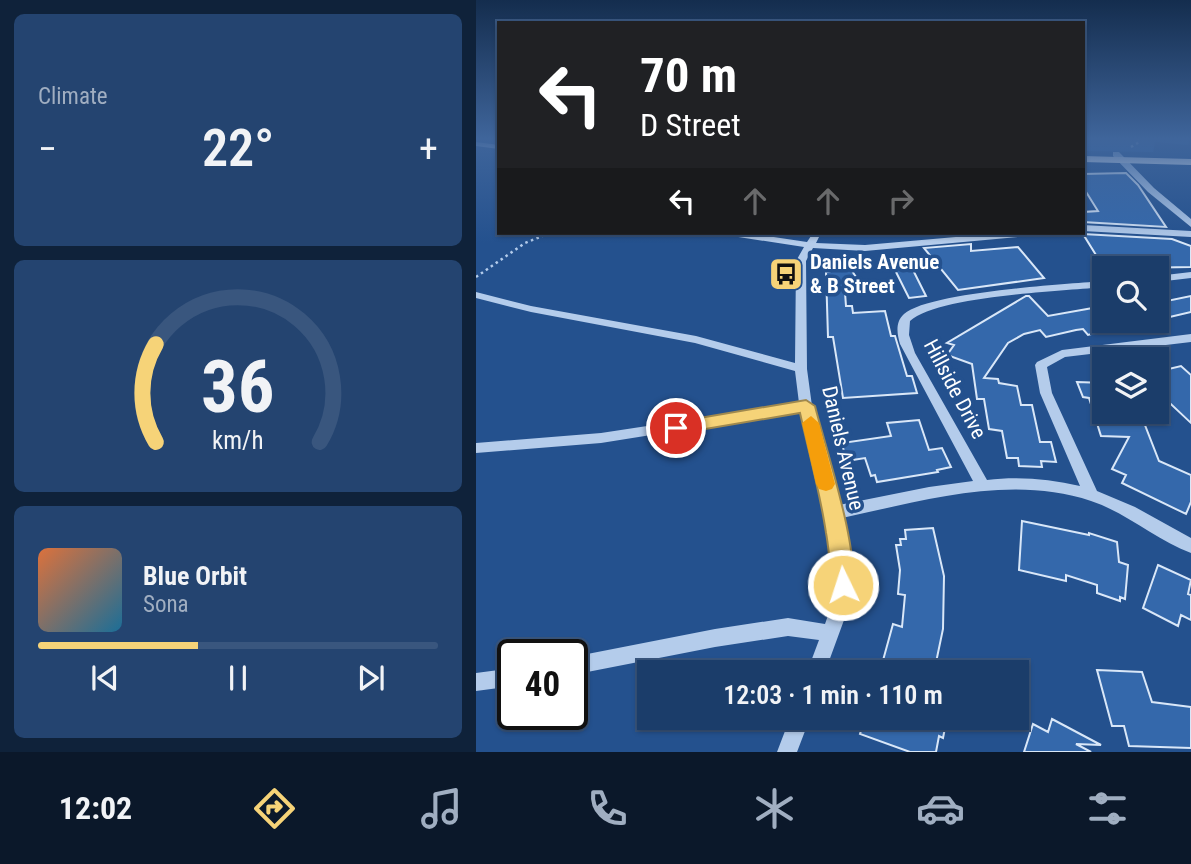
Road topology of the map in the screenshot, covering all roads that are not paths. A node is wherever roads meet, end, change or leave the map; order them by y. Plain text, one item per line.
1 (1136, 173) edge
2 (1191, 224) edge
3 (1085, 228) edge
4 (1191, 233) edge
5 (772, 235) edge
6 (1009, 235) edge
7 (811, 237) edge
8 (1191, 275) edge
9 (1169, 278) edge
10 (1092, 285) edge
11 (476, 295) edge
12 (1189, 340) edge
13 (801, 369) junction
14 (806, 406) junction
15 (476, 448) edge
16 (983, 486) junction
17 (1091, 495) junction
18 (833, 513) junction
19 (1191, 546) edge
20 (830, 633) junction
21 (820, 660) edge
22 (588, 663) edge
23 (497, 679) edge
24 (476, 682) edge
25 (795, 730) edge
26 (787, 752) edge

1 - 2 street
3 - 4 street
5 - 7 street
6 - 7 street
7 - 13 street, Daniels Avenue
8 - 9 street
10 - 16 street, Hillside Drive
11 - 13 street
12 - 17 street
13 - 14 street, Daniels Avenue
14 - 15 street
14 - 18 street, Daniels Avenue
16 - 17 street
16 - 18 street
17 - 19 street
18 - 20 street, Daniels Avenue
20 - 21 street, Daniels Avenue
20 - 22 street
23 - 24 street
25 - 26 street

